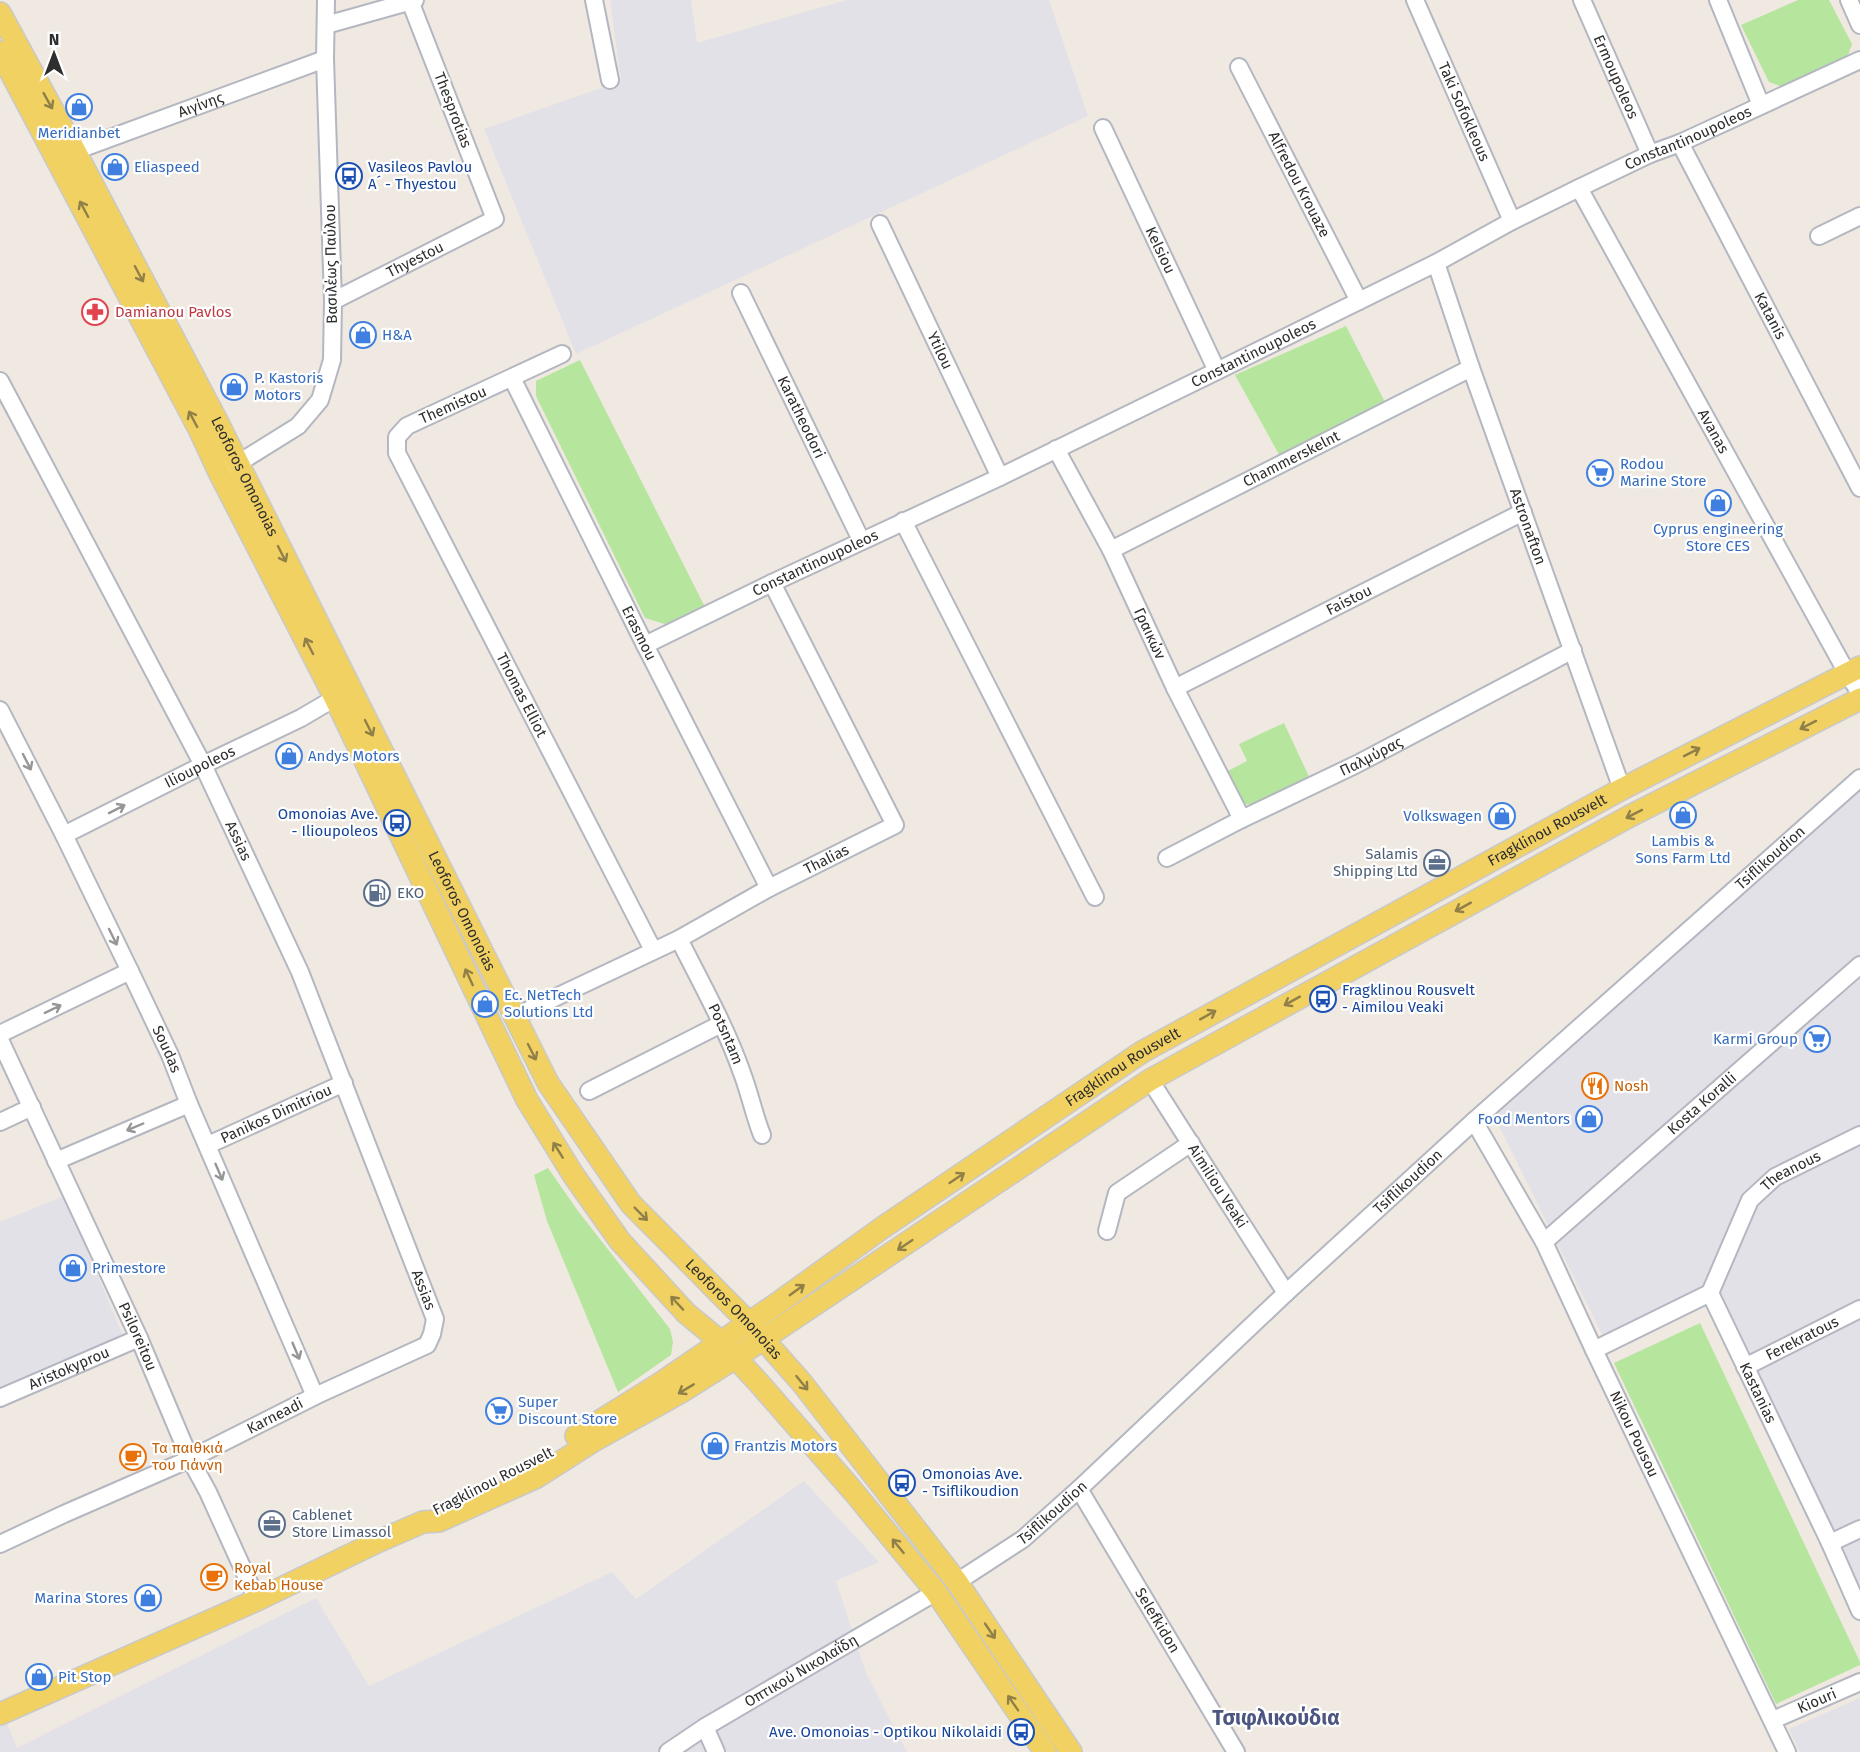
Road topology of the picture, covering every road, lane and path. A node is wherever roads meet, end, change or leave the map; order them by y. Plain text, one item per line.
1 (326, 0) edge
2 (594, 0) edge
3 (1415, 0) edge
4 (1582, 0) edge
5 (1718, 0) edge
6 (1849, 0) edge
7 (412, 1) edge
8 (0, 13) edge
9 (326, 25) junction
10 (1860, 25) edge
11 (0, 52) edge
12 (326, 59) junction
13 (1860, 60) edge
14 (1239, 67) dead end
15 (610, 80) dead end
16 (1761, 105) junction
17 (1103, 128) dead end
18 (1680, 143) junction
19 (75, 151) junction
20 (1650, 154) junction
21 (1579, 188) junction
22 (1860, 216) edge
23 (495, 219) joint
24 (1512, 221) junction
25 (880, 224) dead end
26 (1819, 236) dead end
27 (1436, 263) junction
28 (741, 293) dead end
29 (333, 301) junction
30 (1359, 301) junction
31 (562, 354) dead end
32 (1471, 368) junction
33 (1217, 371) junction
34 (512, 378) junction
35 (0, 381) edge
36 (397, 437) joint
37 (1056, 449) junction
38 (228, 468) junction
39 (1000, 477) junction
40 (1860, 488) edge
41 (1523, 512) junction
42 (903, 521) junction
43 (861, 540) junction
44 (1111, 550) junction
45 (772, 583) junction
46 (645, 645) junction
47 (1573, 650) junction
48 (1853, 670) edge
49 (1175, 688) junction
50 (1860, 693) edge
51 (335, 698) junction
52 (1860, 699) edge
53 (0, 710) edge
54 (202, 765) junction
55 (1860, 778) edge
56 (1622, 789) junction
57 (1242, 819) junction
58 (64, 835) junction
59 (1167, 858) dead end
60 (769, 888) junction
61 (1095, 897) dead end
62 (679, 939) junction
63 (653, 950) junction
64 (1860, 965) edge
65 (130, 971) junction
66 (514, 1017) junction
67 (721, 1024) junction
68 (0, 1034) edge
69 (0, 1040) edge
70 (1150, 1080) junction
71 (344, 1083) junction
72 (589, 1091) dead end
73 (189, 1104) junction
74 (32, 1107) junction
75 (1474, 1121) junction
76 (0, 1122) edge
77 (762, 1135) dead end
78 (1860, 1135) edge
79 (1191, 1143) junction
80 (208, 1145) junction
81 (56, 1161) junction
82 (1107, 1231) dead end
83 (1544, 1242) junction
84 (1286, 1293) junction
85 (1710, 1293) junction
86 (1860, 1309) edge
87 (435, 1319) joint
88 (749, 1323) junction
89 (139, 1338) junction
90 (764, 1339) junction
91 (721, 1342) junction
92 (1594, 1350) junction
93 (735, 1358) junction
94 (1745, 1367) junction
95 (315, 1396) junction
96 (0, 1398) edge
97 (190, 1459) junction
98 (1079, 1489) junction
99 (423, 1522) junction
100 (1860, 1529) edge
101 (1830, 1543) junction
102 (0, 1544) edge
103 (957, 1582) junction
104 (936, 1592) junction
105 (257, 1600) junction
106 (1860, 1611) edge
107 (1860, 1682) edge
108 (0, 1714) edge
109 (1773, 1720) junction
110 (705, 1727) junction
111 (668, 1752) edge
112 (716, 1752) edge
113 (1045, 1752) edge
114 (1071, 1752) edge
115 (1236, 1752) edge
116 (1787, 1752) edge

1 - 9 street, Βασιλέως Παύλου
2 - 15 street
3 - 24 street, Taki Sofokleous
4 - 20 street, Ermoupoleos
5 - 16 street
6 - 10 street
7 - 9 street
7 - 23 street, Thesprotias
8 -> 19 main road, Leoforos Omonoias
9 - 12 street, Βασιλέως Παύλου
38 -> 11 main road, Leoforos Omonoias
12 - 19 street, Αιγίνης
12 - 29 street, Βασιλέως Παύλου
13 - 16 street, Constantinoupoleos
14 - 30 street, Alfredou Krouaze
16 - 18 street, Constantinoupoleos
17 - 33 street, Kelsiou
18 - 20 street, Constantinoupoleos
18 - 40 street, Katanis
19 -> 38 main road, Leoforos Omonoias
20 - 21 street, Constantinoupoleos
21 - 24 street, Constantinoupoleos
21 - 48 street, Avanas
22 - 26 street
23 - 29 street, Thyestou
24 - 27 street, Constantinoupoleos
25 - 39 street, Ytilou
27 - 30 street, Constantinoupoleos
27 - 32 street, Astronafton
28 - 43 street, Karatheodori
29 - 38 street, Βασιλέως Παύλου
30 - 33 street, Constantinoupoleos
31 - 34 street, Themistou
32 - 41 street, Astronafton
32 - 44 street, Chammerskelnt
33 - 37 street, Constantinoupoleos
34 - 36 street, Themistou
34 - 46 street, Erasmou
35 - 54 street, Assias
36 - 63 street, Thomas Elliot
37 - 39 street, Constantinoupoleos
37 - 44 street, Γραικών
51 -> 38 main road, Leoforos Omonoias
38 -> 66 main road, Leoforos Omonoias
39 - 42 street, Constantinoupoleos
41 - 47 street, Astronafton
41 - 49 street, Faistou
42 - 43 street, Constantinoupoleos
42 - 61 street
43 - 45 street, Constantinoupoleos
44 - 49 street, Γραικών
45 - 46 street, Constantinoupoleos
45 - 60 street, Thalias
46 - 60 street, Erasmou
47 - 56 street, Astronafton
47 - 57 street, Παλμύρας
48 - 50 street
56 -> 48 main road, Fragklinou Rousvelt
49 - 57 street, Γραικών
51 - 54 street, Ilioupoleos
91 -> 51 main road, Leoforos Omonoias
52 -> 70 main road, Fragklinou Rousvelt
53 -> 58 street, Soudas
58 -> 54 street, Ilioupoleos
54 - 71 street, Assias
55 - 75 street, Tsiflikoudion
88 -> 56 main road, Fragklinou Rousvelt
57 - 59 street, Παλμύρας
58 -> 65 street, Soudas
60 - 62 street, Thalias
62 - 63 street, Thalias
62 - 67 street, Potsntam
63 - 66 street, Thalias
64 - 83 street, Kosta Koralli
68 -> 65 street
65 - 73 street, Soudas
66 -> 88 main road, Leoforos Omonoias
67 - 72 street
67 - 77 street, Potsntam
69 - 74 street, Psiloreitou
70 - 79 street, Aimiliou Veaki
70 -> 90 main road, Fragklinou Rousvelt
71 - 80 street, Panikos Dimitriou
71 - 87 street, Assias
73 - 80 street, Soudas
73 -> 81 street
74 - 76 street
74 - 81 street, Psiloreitou
75 - 83 street, Nikou Pousou
75 - 84 street, Tsiflikoudion
78 - 85 street, Theanous
79 - 82 street
79 - 84 street, Aimiliou Veaki
80 -> 95 street, Soudas
81 - 89 street, Psiloreitou
83 - 92 street, Nikou Pousou
84 - 98 street, Tsiflikoudion
85 - 92 street
85 - 94 street, Kastanias
86 - 94 street, Ferekratous
87 - 95 street, Karneadi
88 - 90 main road, Leoforos Omonoias
88 - 91 main road, Fragklinou Rousvelt
89 - 96 street, Aristokyprou
89 - 97 street, Psiloreitou
90 - 93 main road, Fragklinou Rousvelt
90 -> 103 main road, Leoforos Omonoias
91 - 93 main road, Leoforos Omonoias
91 - 99 main road, Fragklinou Rousvelt
92 - 109 street, Nikou Pousou
93 -> 99 main road, Fragklinou Rousvelt
104 -> 93 main road, Leoforos Omonoias
94 - 101 street, Kastanias
95 - 97 street, Karneadi
97 - 102 street, Karneadi
97 - 105 street, Psiloreitou
98 - 103 street, Tsiflikoudion
98 - 115 street, Selefkidon
99 - 105 main road, Fragklinou Rousvelt
100 - 101 street
101 - 106 street, Kastanias
103 -> 114 main road, Leoforos Omonoias
104 - 110 street, Οπτικού Νικολαΐδη
113 -> 104 main road, Leoforos Omonoias
105 - 108 main road, Fragklinou Rousvelt
107 - 109 street, Kiouri
109 - 116 street, Nikou Pousou
110 - 111 street, Οπτικού Νικολαΐδη
110 - 112 street

